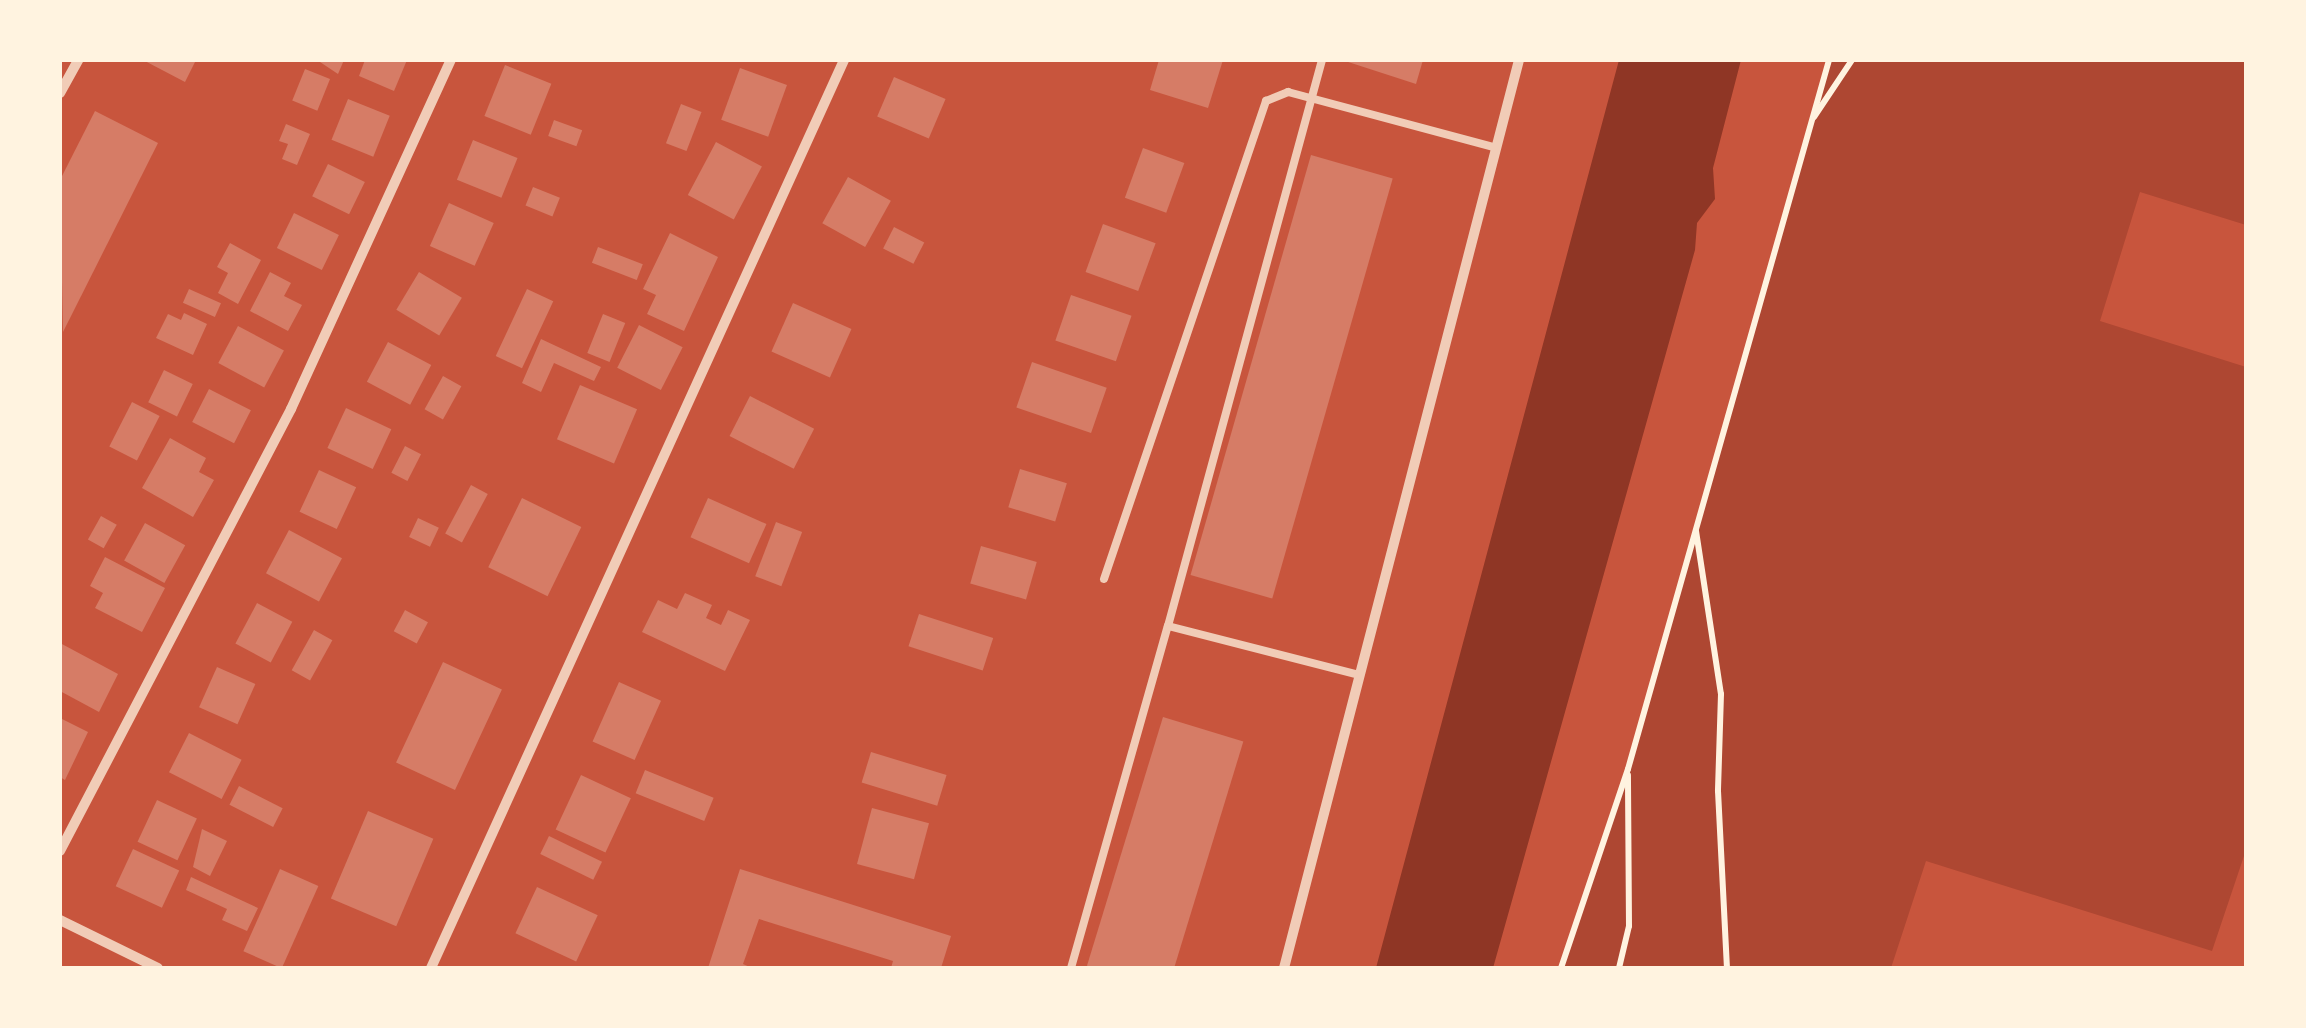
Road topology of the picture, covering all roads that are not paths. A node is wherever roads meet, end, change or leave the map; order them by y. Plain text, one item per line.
1 (78, 60) edge
2 (450, 60) edge
3 (844, 60) edge
4 (1322, 60) edge
5 (1520, 60) edge
6 (60, 93) edge
7 (1312, 99) junction
8 (1497, 148) junction
9 (1104, 579) dead end
10 (1168, 626) junction
11 (1360, 675) junction
12 (60, 851) edge
13 (60, 920) edge
14 (158, 968) edge
15 (431, 968) edge
16 (1071, 968) edge
17 (1284, 968) edge

1 - 6 street
2 - 12 street
3 - 15 street
4 - 7 lane
5 - 8 street
7 - 8 lane
7 - 9 lane
7 - 10 lane
8 - 11 street
10 - 11 lane
10 - 16 lane
11 - 17 street
13 - 14 street

